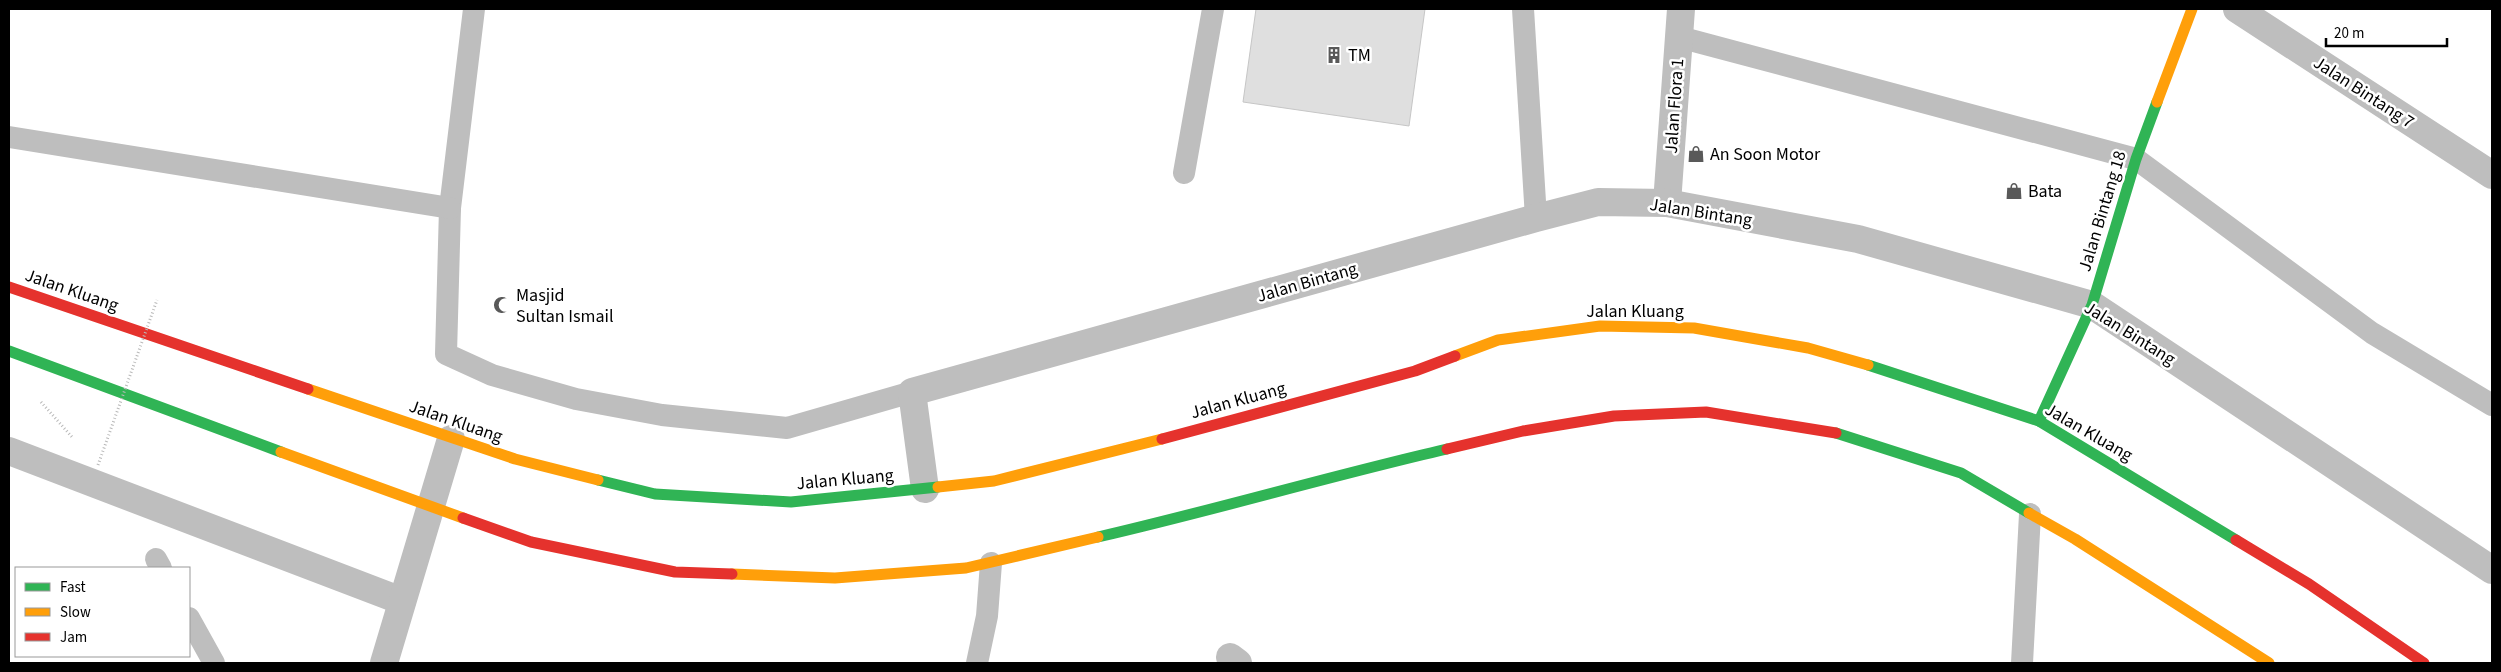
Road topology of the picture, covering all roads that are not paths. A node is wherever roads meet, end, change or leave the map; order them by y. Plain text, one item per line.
1 (474, 9) edge
2 (1213, 9) edge
3 (1523, 9) edge
4 (1681, 9) edge
5 (2192, 9) edge
6 (2237, 9) edge
7 (1679, 37) junction
8 (9, 137) edge
9 (2136, 159) junction
10 (1184, 173) dead end
11 (2492, 175) edge
12 (1667, 203) junction
13 (450, 208) junction
14 (1536, 218) junction
15 (9, 287) edge
16 (2092, 305) junction
17 (9, 351) edge
18 (912, 392) junction
19 (2492, 405) edge
20 (2039, 421) junction
21 (451, 439) junction
22 (9, 451) edge
23 (925, 490) junction
24 (430, 507) junction
25 (2030, 514) junction
26 (991, 562) junction
27 (2492, 570) edge
28 (402, 601) junction
29 (190, 620) edge
30 (214, 663) edge
31 (384, 663) edge
32 (976, 663) edge
33 (2022, 663) edge
34 (2269, 663) edge
35 (2424, 663) edge

1 - 13 lane
2 - 10 lane
3 - 14 lane
4 - 7 street, Jalan Flora 1
5 - 9 main road, Jalan Bintang 18
6 - 11 street, Jalan Bintang 7
7 - 9 lane
7 - 12 street, Jalan Flora 1
8 - 13 lane
9 - 16 main road, Jalan Bintang 18
9 - 19 lane
12 - 14 street, Jalan Bintang
12 - 16 street, Jalan Bintang
13 - 18 lane
14 - 18 street, Jalan Bintang
15 - 21 main road, Jalan Kluang
16 - 20 main road, Jalan Bintang 18
16 - 27 street, Jalan Bintang
17 - 24 main road
18 - 23 street
20 - 23 main road, Jalan Kluang
20 - 35 main road, Jalan Kluang
21 - 23 main road, Jalan Kluang
21 - 24 street
22 - 28 street
24 - 26 main road
24 - 28 street
25 - 26 main road
25 - 33 lane
25 - 34 main road
26 - 32 lane
28 - 31 street
29 - 30 lane

